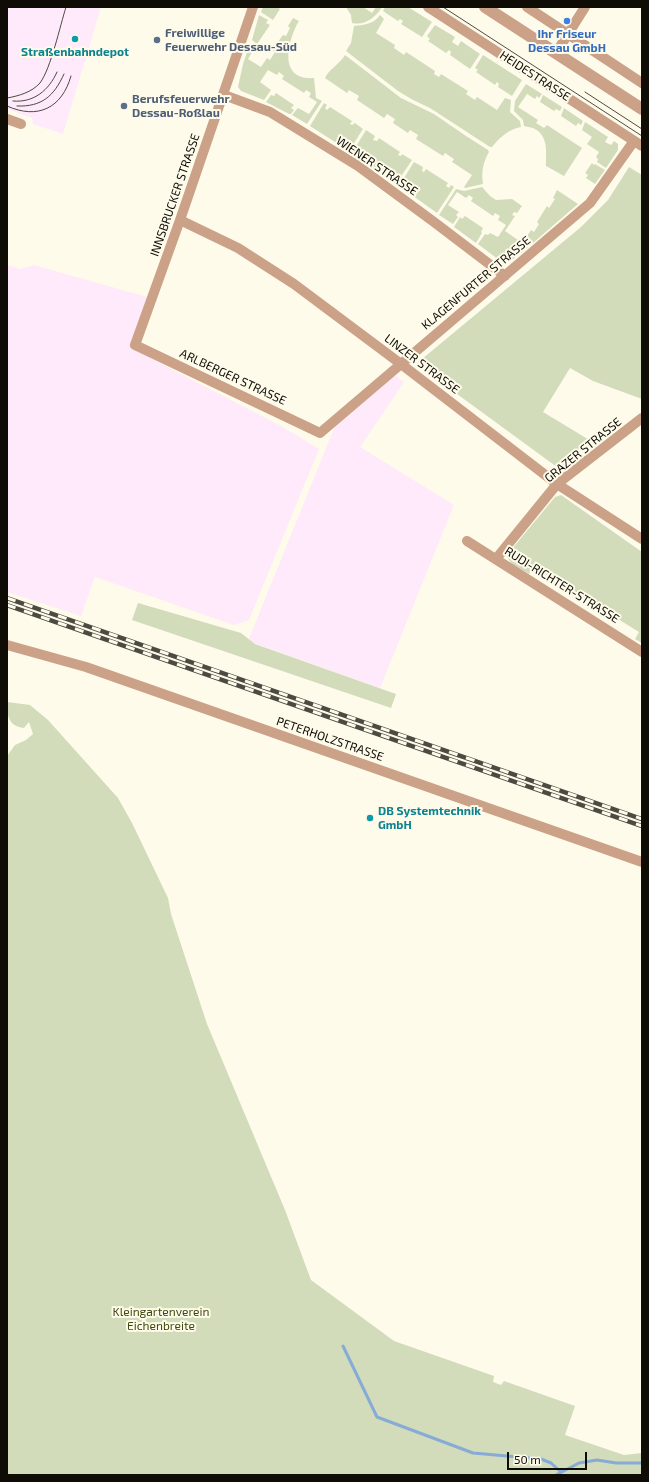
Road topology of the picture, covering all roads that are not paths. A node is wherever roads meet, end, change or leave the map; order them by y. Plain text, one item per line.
1 (253, 7) edge
2 (428, 7) edge
3 (485, 7) edge
4 (527, 7) edge
5 (585, 7) edge
6 (568, 34) junction
7 (556, 53) junction
8 (642, 83) edge
9 (224, 95) junction
10 (642, 108) edge
11 (7, 119) edge
12 (21, 124) dead end
13 (638, 143) edge
14 (180, 220) junction
15 (505, 276) junction
16 (135, 345) joint
17 (401, 364) junction
18 (642, 418) edge
19 (320, 433) joint
20 (558, 484) junction
21 (642, 539) edge
22 (467, 541) dead end
23 (496, 559) junction
24 (7, 645) edge
25 (642, 652) edge
26 (642, 862) edge

1 - 9 street, INNSBRUCKER STRASSE
2 - 13 street, HEIDESTRASSE
3 - 7 street
4 - 6 street
5 - 6 street
6 - 7 street
6 - 8 street
7 - 10 street
9 - 14 street, INNSBRUCKER STRASSE
9 - 15 street, WIENER STRASSE
11 - 12 street
13 - 15 street, KLAGENFURTER STRASSE
14 - 16 street, INNSBRUCKER STRASSE
14 - 17 street, LINZER STRASSE
15 - 17 street, KLAGENFURTER STRASSE
16 - 19 street, ARLBERGER STRASSE
17 - 19 street, KLAGENFURTER STRASSE
17 - 20 street, LINZER STRASSE
18 - 20 street, GRAZER STRASSE
20 - 21 street, LINZER STRASSE
20 - 23 street, GRAZER STRASSE
22 - 23 street, RUDI-RICHTER-STRASSE
23 - 25 street, RUDI-RICHTER-STRASSE
24 - 26 street, PETERHOLZSTRASSE

